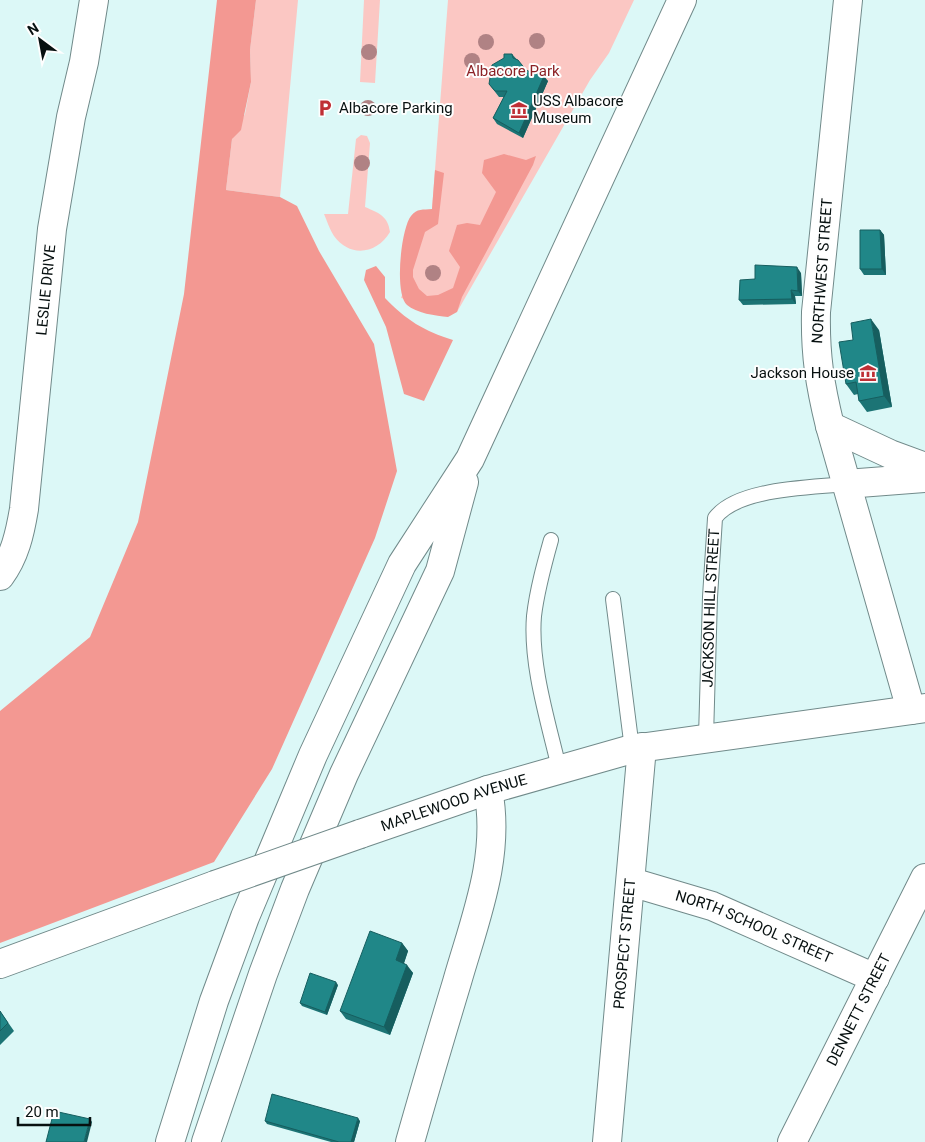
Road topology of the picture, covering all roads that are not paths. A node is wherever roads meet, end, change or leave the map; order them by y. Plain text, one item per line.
1 (94, 0) edge
2 (682, 0) edge
3 (848, 0) edge
4 (830, 426) junction
5 (470, 458) junction
6 (925, 467) edge
7 (925, 478) edge
8 (846, 484) junction
9 (550, 540) dead end
10 (0, 576) edge
11 (613, 599) dead end
12 (918, 709) edge
13 (706, 737) junction
14 (637, 748) junction
15 (559, 768) junction
16 (488, 790) junction
17 (925, 878) edge
18 (631, 882) junction
19 (0, 964) edge
20 (875, 978) junction
21 (170, 1142) edge
22 (206, 1142) edge
23 (410, 1142) edge
24 (607, 1142) edge
25 (792, 1142) edge

1 - 10 street, LESLIE DRIVE
2 - 5 street
3 - 4 street, NORTHWEST STREET
4 - 6 street
4 - 8 street, NORTHWEST STREET
5 - 21 street
5 - 22 street
7 - 8 street, JACKSON HILL STREET
8 - 12 street, NORTHWEST STREET
8 - 13 lane, JACKSON HILL STREET
9 - 15 lane
11 - 14 lane
12 - 13 street, MAPLEWOOD AVENUE
13 - 14 street, MAPLEWOOD AVENUE
14 - 15 street, MAPLEWOOD AVENUE
14 - 18 street, PROSPECT STREET
15 - 16 street, MAPLEWOOD AVENUE
16 - 19 street, MAPLEWOOD AVENUE, bridge
16 - 23 street
17 - 20 street, DENNETT STREET
18 - 20 street, NORTH SCHOOL STREET
18 - 24 street, PROSPECT STREET
20 - 25 street, DENNETT STREET

